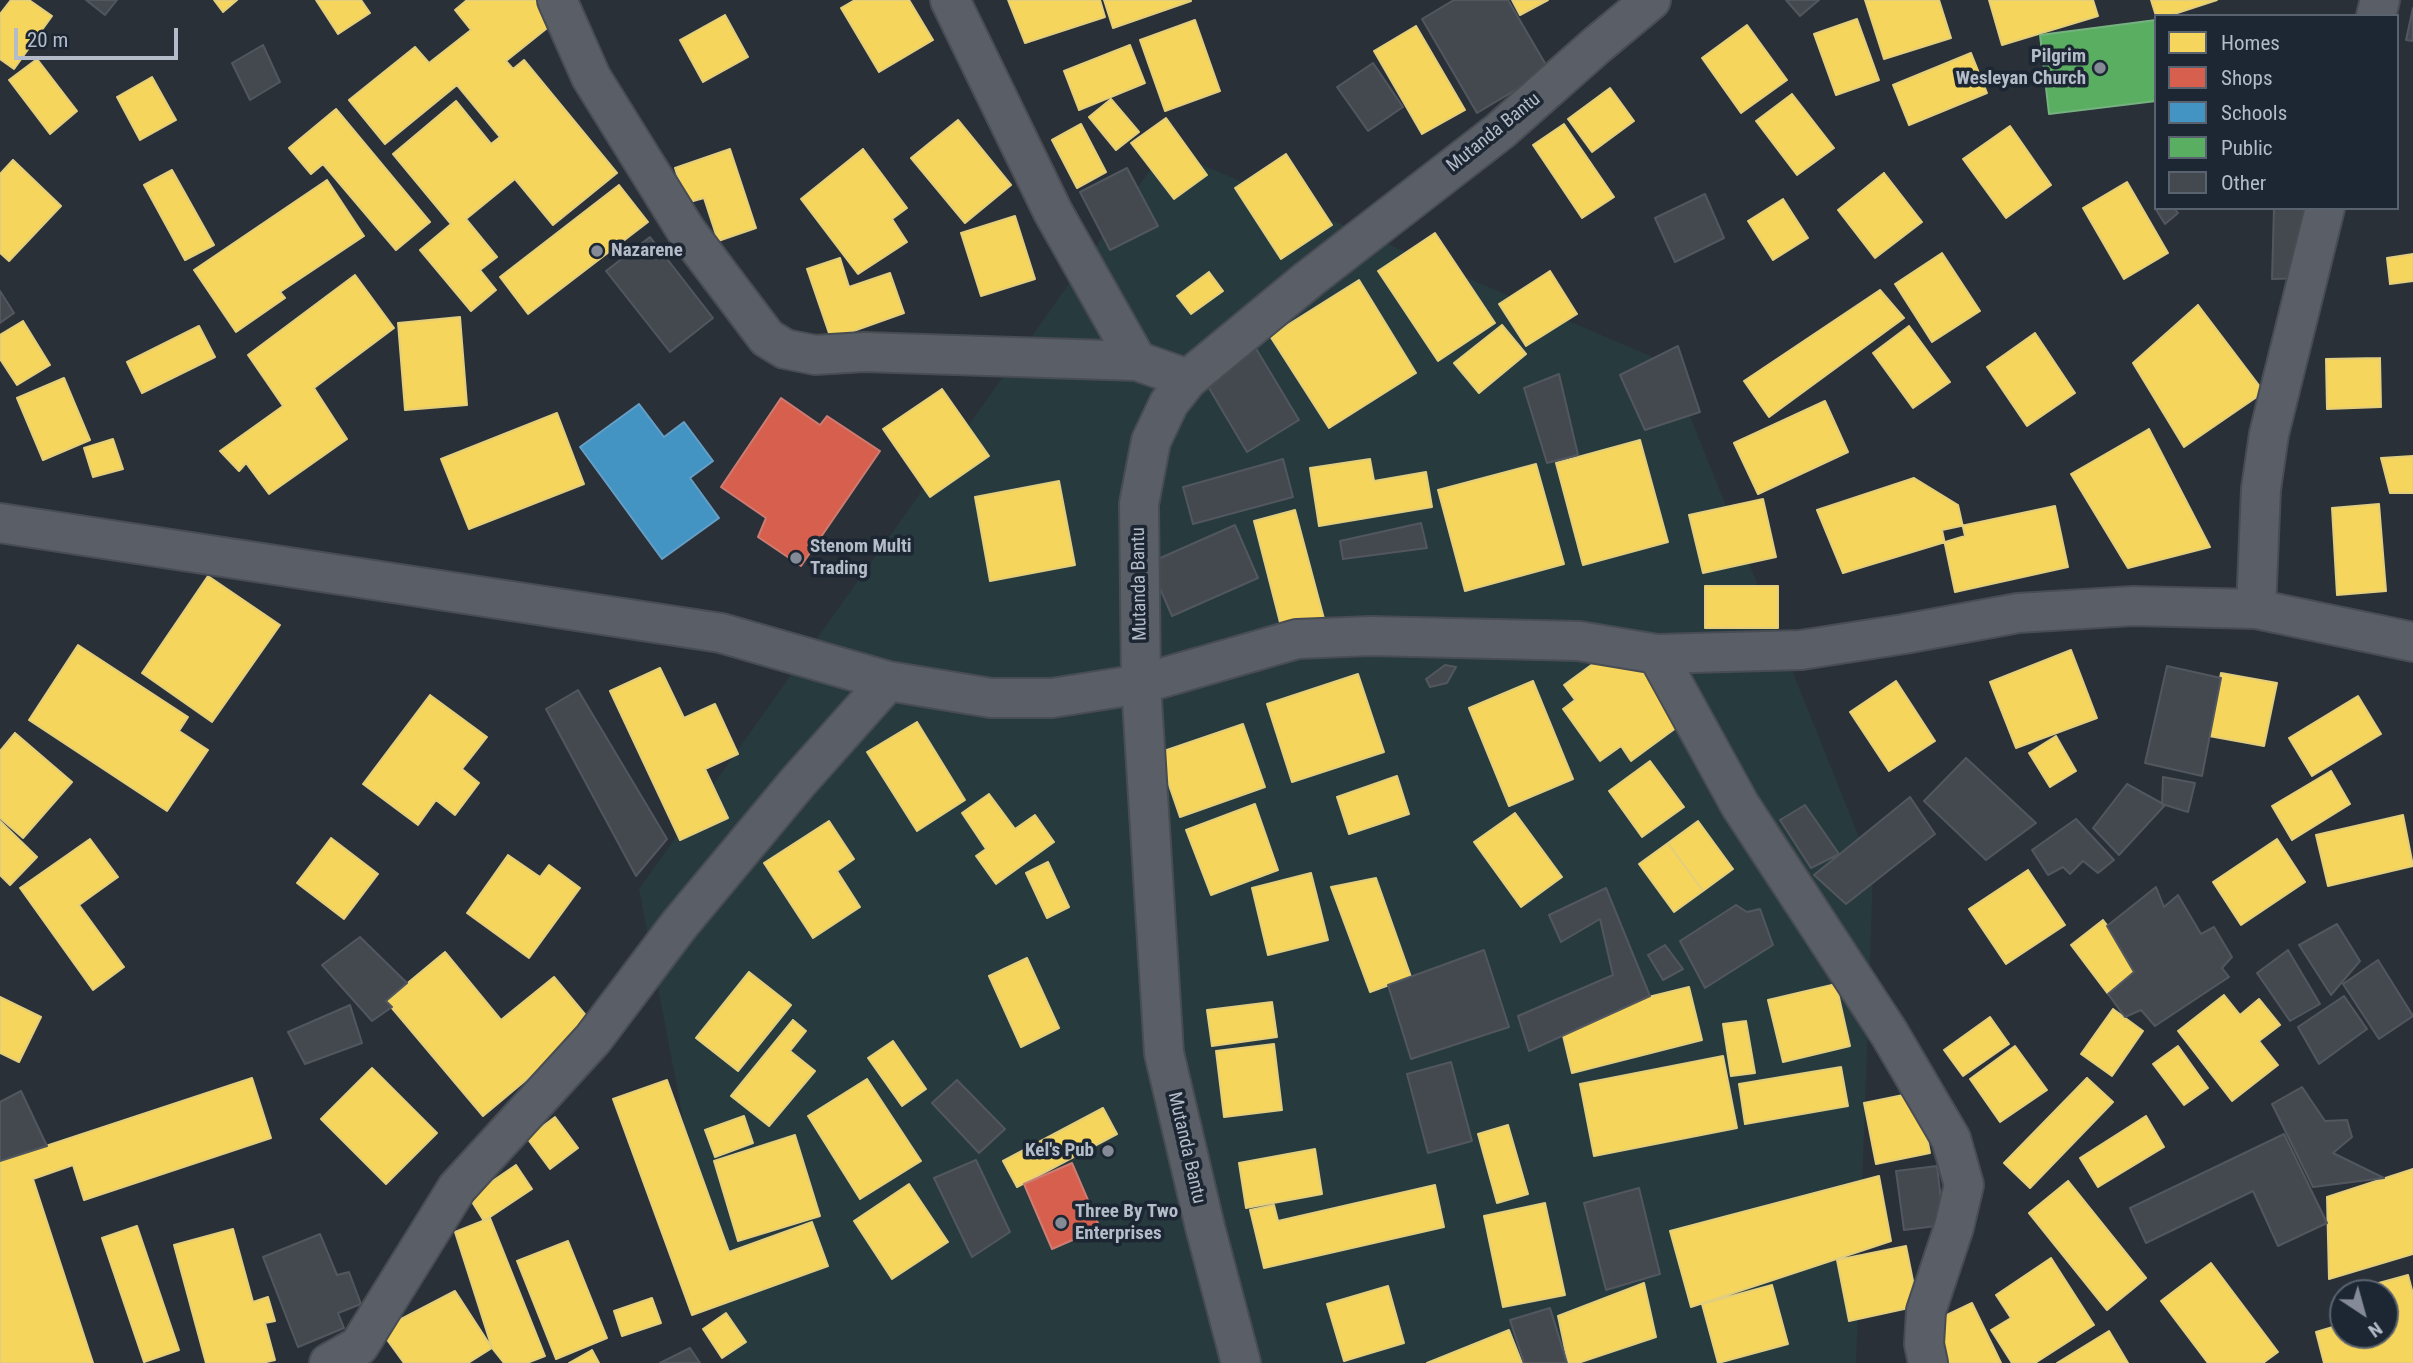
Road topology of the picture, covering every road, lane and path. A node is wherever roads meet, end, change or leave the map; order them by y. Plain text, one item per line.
1 (557, 0) edge
2 (950, 0) edge
3 (1633, 6) edge
4 (2325, 210) edge
5 (1136, 361) junction
6 (1188, 379) junction
7 (5, 533) edge
8 (2256, 609) junction
9 (2413, 642) edge
10 (1657, 654) junction
11 (888, 681) junction
12 (1142, 684) junction
13 (352, 1357) edge
14 (1241, 1363) edge
15 (1928, 1363) edge

1 - 5 street
2 - 5 street
3 - 6 street, Mutanda Bantu
4 - 8 street
5 - 6 street
6 - 12 street, Mutanda Bantu
7 - 11 street
8 - 9 street
8 - 10 street
10 - 12 street
10 - 15 street
11 - 12 street
11 - 13 street
12 - 14 street, Mutanda Bantu

